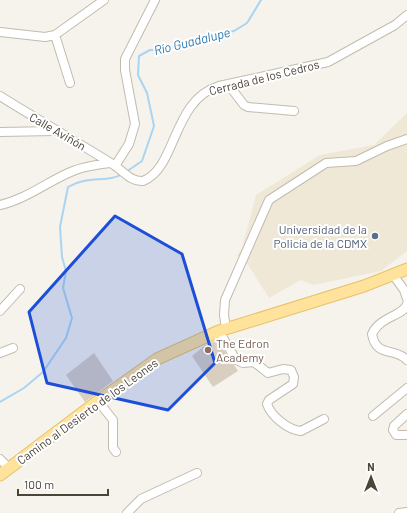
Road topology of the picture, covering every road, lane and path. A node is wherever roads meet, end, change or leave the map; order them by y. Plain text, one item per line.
1 (104, 0) edge
2 (155, 0) edge
3 (407, 15) edge
4 (0, 32) edge
5 (55, 35) junction
6 (70, 83) dead end
7 (228, 84) junction
8 (0, 96) edge
9 (294, 111) dead end
10 (56, 131) junction
11 (0, 132) edge
12 (407, 139) edge
13 (114, 165) junction
14 (0, 205) edge
15 (407, 269) edge
16 (394, 276) junction
17 (20, 289) dead end
18 (407, 299) edge
19 (407, 304) edge
20 (0, 310) edge
21 (223, 330) junction
22 (13, 348) dead end
23 (0, 353) edge
24 (407, 360) edge
25 (407, 388) edge
26 (98, 401) junction
27 (407, 414) edge
28 (373, 416) dead end
29 (324, 419) dead end
30 (407, 435) edge
31 (116, 452) dead end
32 (0, 458) edge
33 (9, 468) junction
34 (197, 472) dead end
35 (0, 475) edge
36 (407, 512) edge
37 (127, 513) edge
38 (399, 513) edge

1 - 5 street
2 - 13 street
3 - 7 street, Cerrada de los Cedros
4 - 5 street
5 - 6 street
7 - 9 street
7 - 13 street, Cerrada de los Cedros
8 - 10 street, Calle Aviñón
10 - 11 street
10 - 13 street, Calle Aviñón
12 - 21 street
13 - 14 street
15 - 16 main road, Camino al Desierto de los Leones
16 - 18 street
16 - 21 main road, Camino al Desierto de los Leones
17 - 20 street
19 - 24 street
21 - 26 main road, Camino al Desierto de los Leones
21 - 29 street
22 - 23 street
25 - 28 street
26 - 31 street
26 - 33 main road, Camino al Desierto de los Leones
27 - 30 street
32 - 33 street
33 - 35 main road, Camino al Desierto de los Leones
34 - 37 street
36 - 38 street

